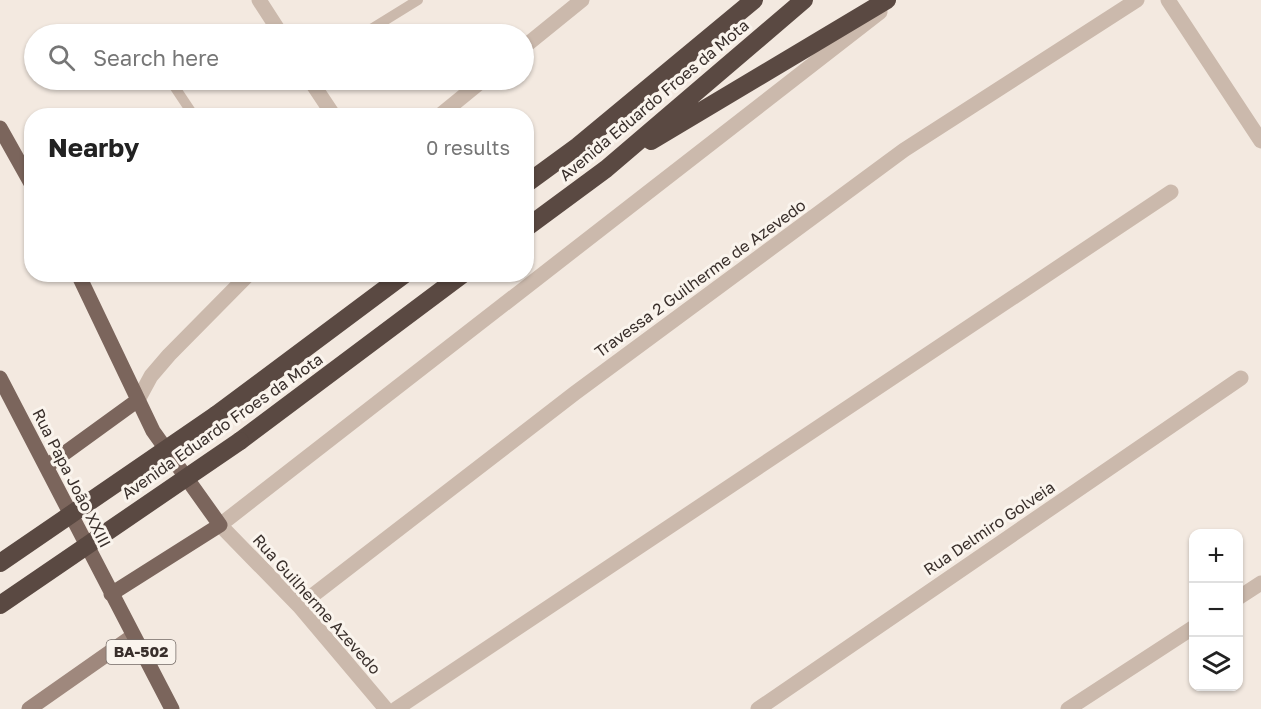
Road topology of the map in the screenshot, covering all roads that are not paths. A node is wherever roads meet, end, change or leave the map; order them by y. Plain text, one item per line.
1 (259, 0) edge
2 (418, 0) edge
3 (754, 0) edge
4 (804, 0) edge
5 (886, 0) edge
6 (895, 0) edge
7 (1137, 0) edge
8 (1168, 0) edge
9 (578, 1) edge
10 (275, 24) edge
11 (379, 24) edge
12 (534, 38) edge
13 (177, 90) edge
14 (317, 90) edge
15 (471, 90) edge
16 (189, 108) edge
17 (329, 108) edge
18 (449, 108) edge
19 (0, 128) edge
20 (1261, 141) edge
21 (606, 169) junction
22 (24, 171) edge
23 (534, 178) edge
24 (1171, 192) dead end
25 (534, 222) edge
26 (534, 281) edge
27 (82, 282) edge
28 (241, 282) edge
29 (394, 282) edge
30 (453, 282) edge
31 (532, 282) edge
32 (0, 378) edge
33 (1241, 378) dead end
34 (138, 400) junction
35 (47, 466) junction
36 (220, 525) junction
37 (0, 563) edge
38 (1261, 583) edge
39 (111, 594) junction
40 (1243, 595) edge
41 (0, 605) edge
42 (299, 606) junction
43 (1189, 630) edge
44 (133, 636) junction
45 (29, 709) edge
46 (172, 709) edge
47 (386, 709) edge
48 (396, 709) edge
49 (758, 709) edge
50 (1068, 709) edge

1 - 10 street
2 - 11 lane
3 - 23 highway, Avenida Eduardo Froes da Mota
4 - 21 highway, Avenida Eduardo Froes da Mota
5 - 21 highway
6 - 26 street
7 - 42 street, Travessa 2 Guilherme de Azevedo
8 - 20 street
9 - 12 street
13 - 16 lane
14 - 17 street
15 - 18 street
19 - 22 main road
21 - 25 highway, Avenida Eduardo Froes da Mota
24 - 48 street
27 - 34 main road
28 - 34 street
29 - 37 highway, Avenida Eduardo Froes da Mota, bridge
30 - 41 highway, Avenida Eduardo Froes da Mota, bridge
31 - 36 street
32 - 35 main road, Rua Papa João XXIII
33 - 49 street, Rua Delmiro Golveia
34 - 35 main road
34 - 36 main road
35 - 39 main road, Rua Papa João XXIII
36 - 39 main road
36 - 42 street, Rua Guilherme Azevedo
38 - 40 street
39 - 44 main road, BA-502
42 - 47 street, Rua Guilherme Azevedo
43 - 50 street
44 - 45 street
44 - 46 main road, BA-502

